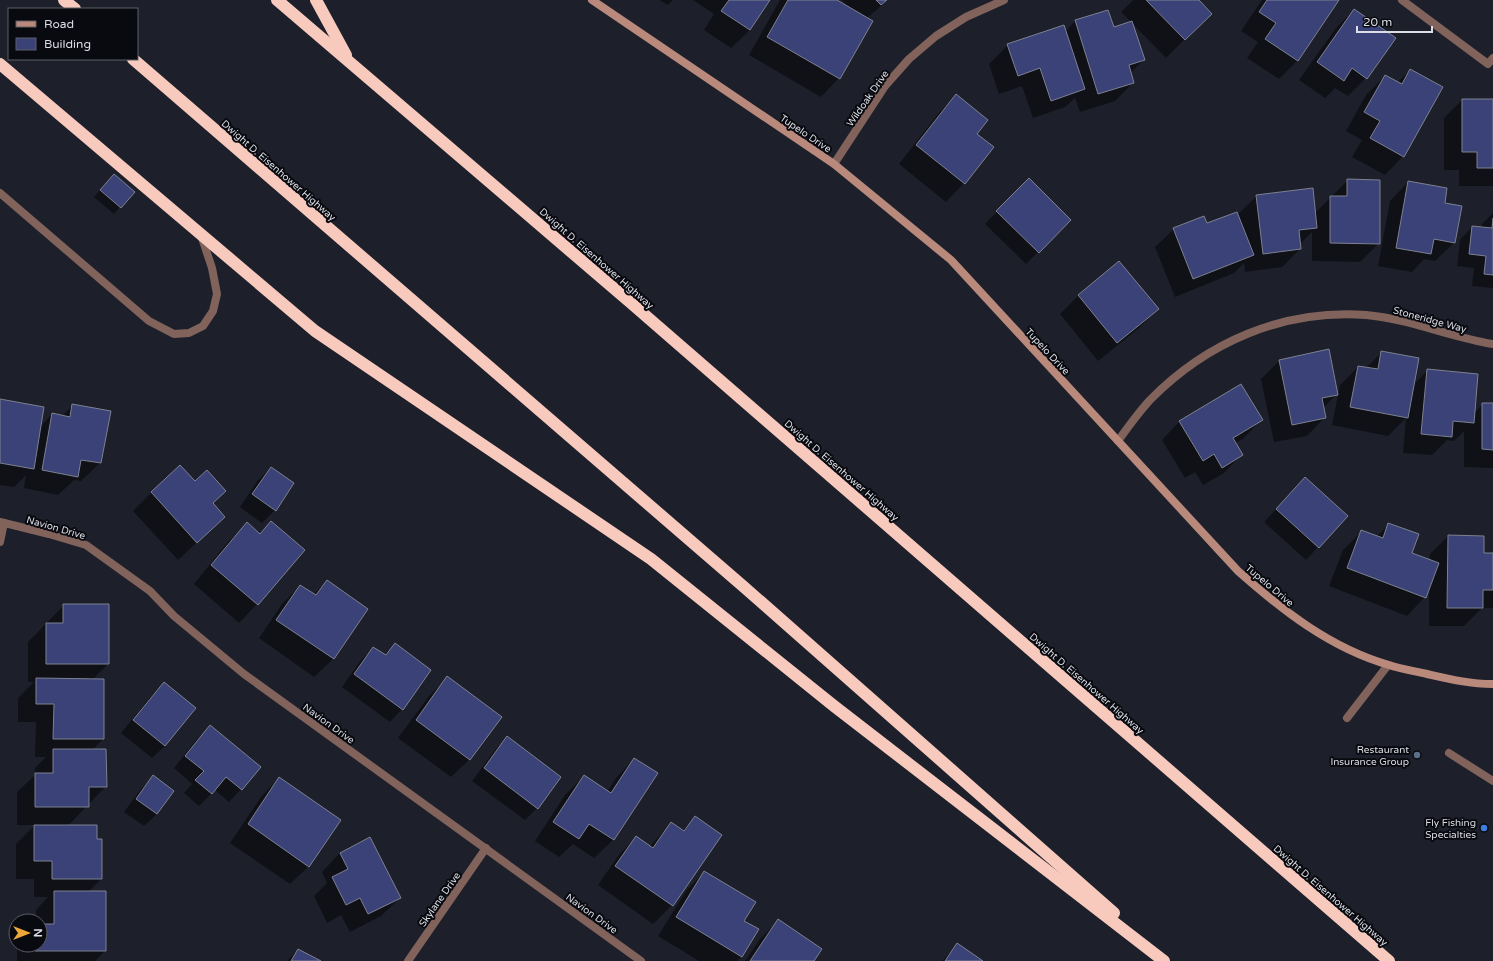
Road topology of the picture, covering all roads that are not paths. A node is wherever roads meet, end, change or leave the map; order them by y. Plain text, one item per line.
1 (64, 0) edge
2 (277, 0) edge
3 (316, 0) edge
4 (592, 0) edge
5 (1004, 0) edge
6 (1402, 0) edge
7 (74, 8) edge
8 (1493, 58) edge
9 (133, 60) edge
10 (349, 61) junction
11 (2, 67) edge
12 (834, 164) junction
13 (0, 193) edge
14 (200, 233) junction
15 (1493, 344) edge
16 (1118, 441) junction
17 (2, 522) edge
18 (0, 542) edge
19 (1388, 665) junction
20 (1493, 684) edge
21 (1347, 718) dead end
22 (1449, 753) dead end
23 (1493, 781) edge
24 (486, 848) junction
25 (408, 961) edge
26 (641, 961) edge
27 (1164, 961) edge
28 (1169, 961) edge
29 (1389, 961) edge

1 - 7 highway
2 - 10 highway, Dwight D. Eisenhower Highway
3 - 10 highway
4 - 12 street, Tupelo Drive
5 - 12 street, Wildoak Drive
6 - 8 street
9 - 28 highway, Dwight D. Eisenhower Highway
10 - 29 highway, Dwight D. Eisenhower Highway
11 - 14 highway
12 - 16 street, Tupelo Drive
13 - 14 street
14 - 27 highway
15 - 16 street, Stoneridge Way
16 - 19 street, Tupelo Drive
17 - 18 street
17 - 24 street, Navion Drive
19 - 20 street, Tupelo Drive
19 - 21 street
22 - 23 street
24 - 25 street, Skylane Drive
24 - 26 street, Navion Drive

